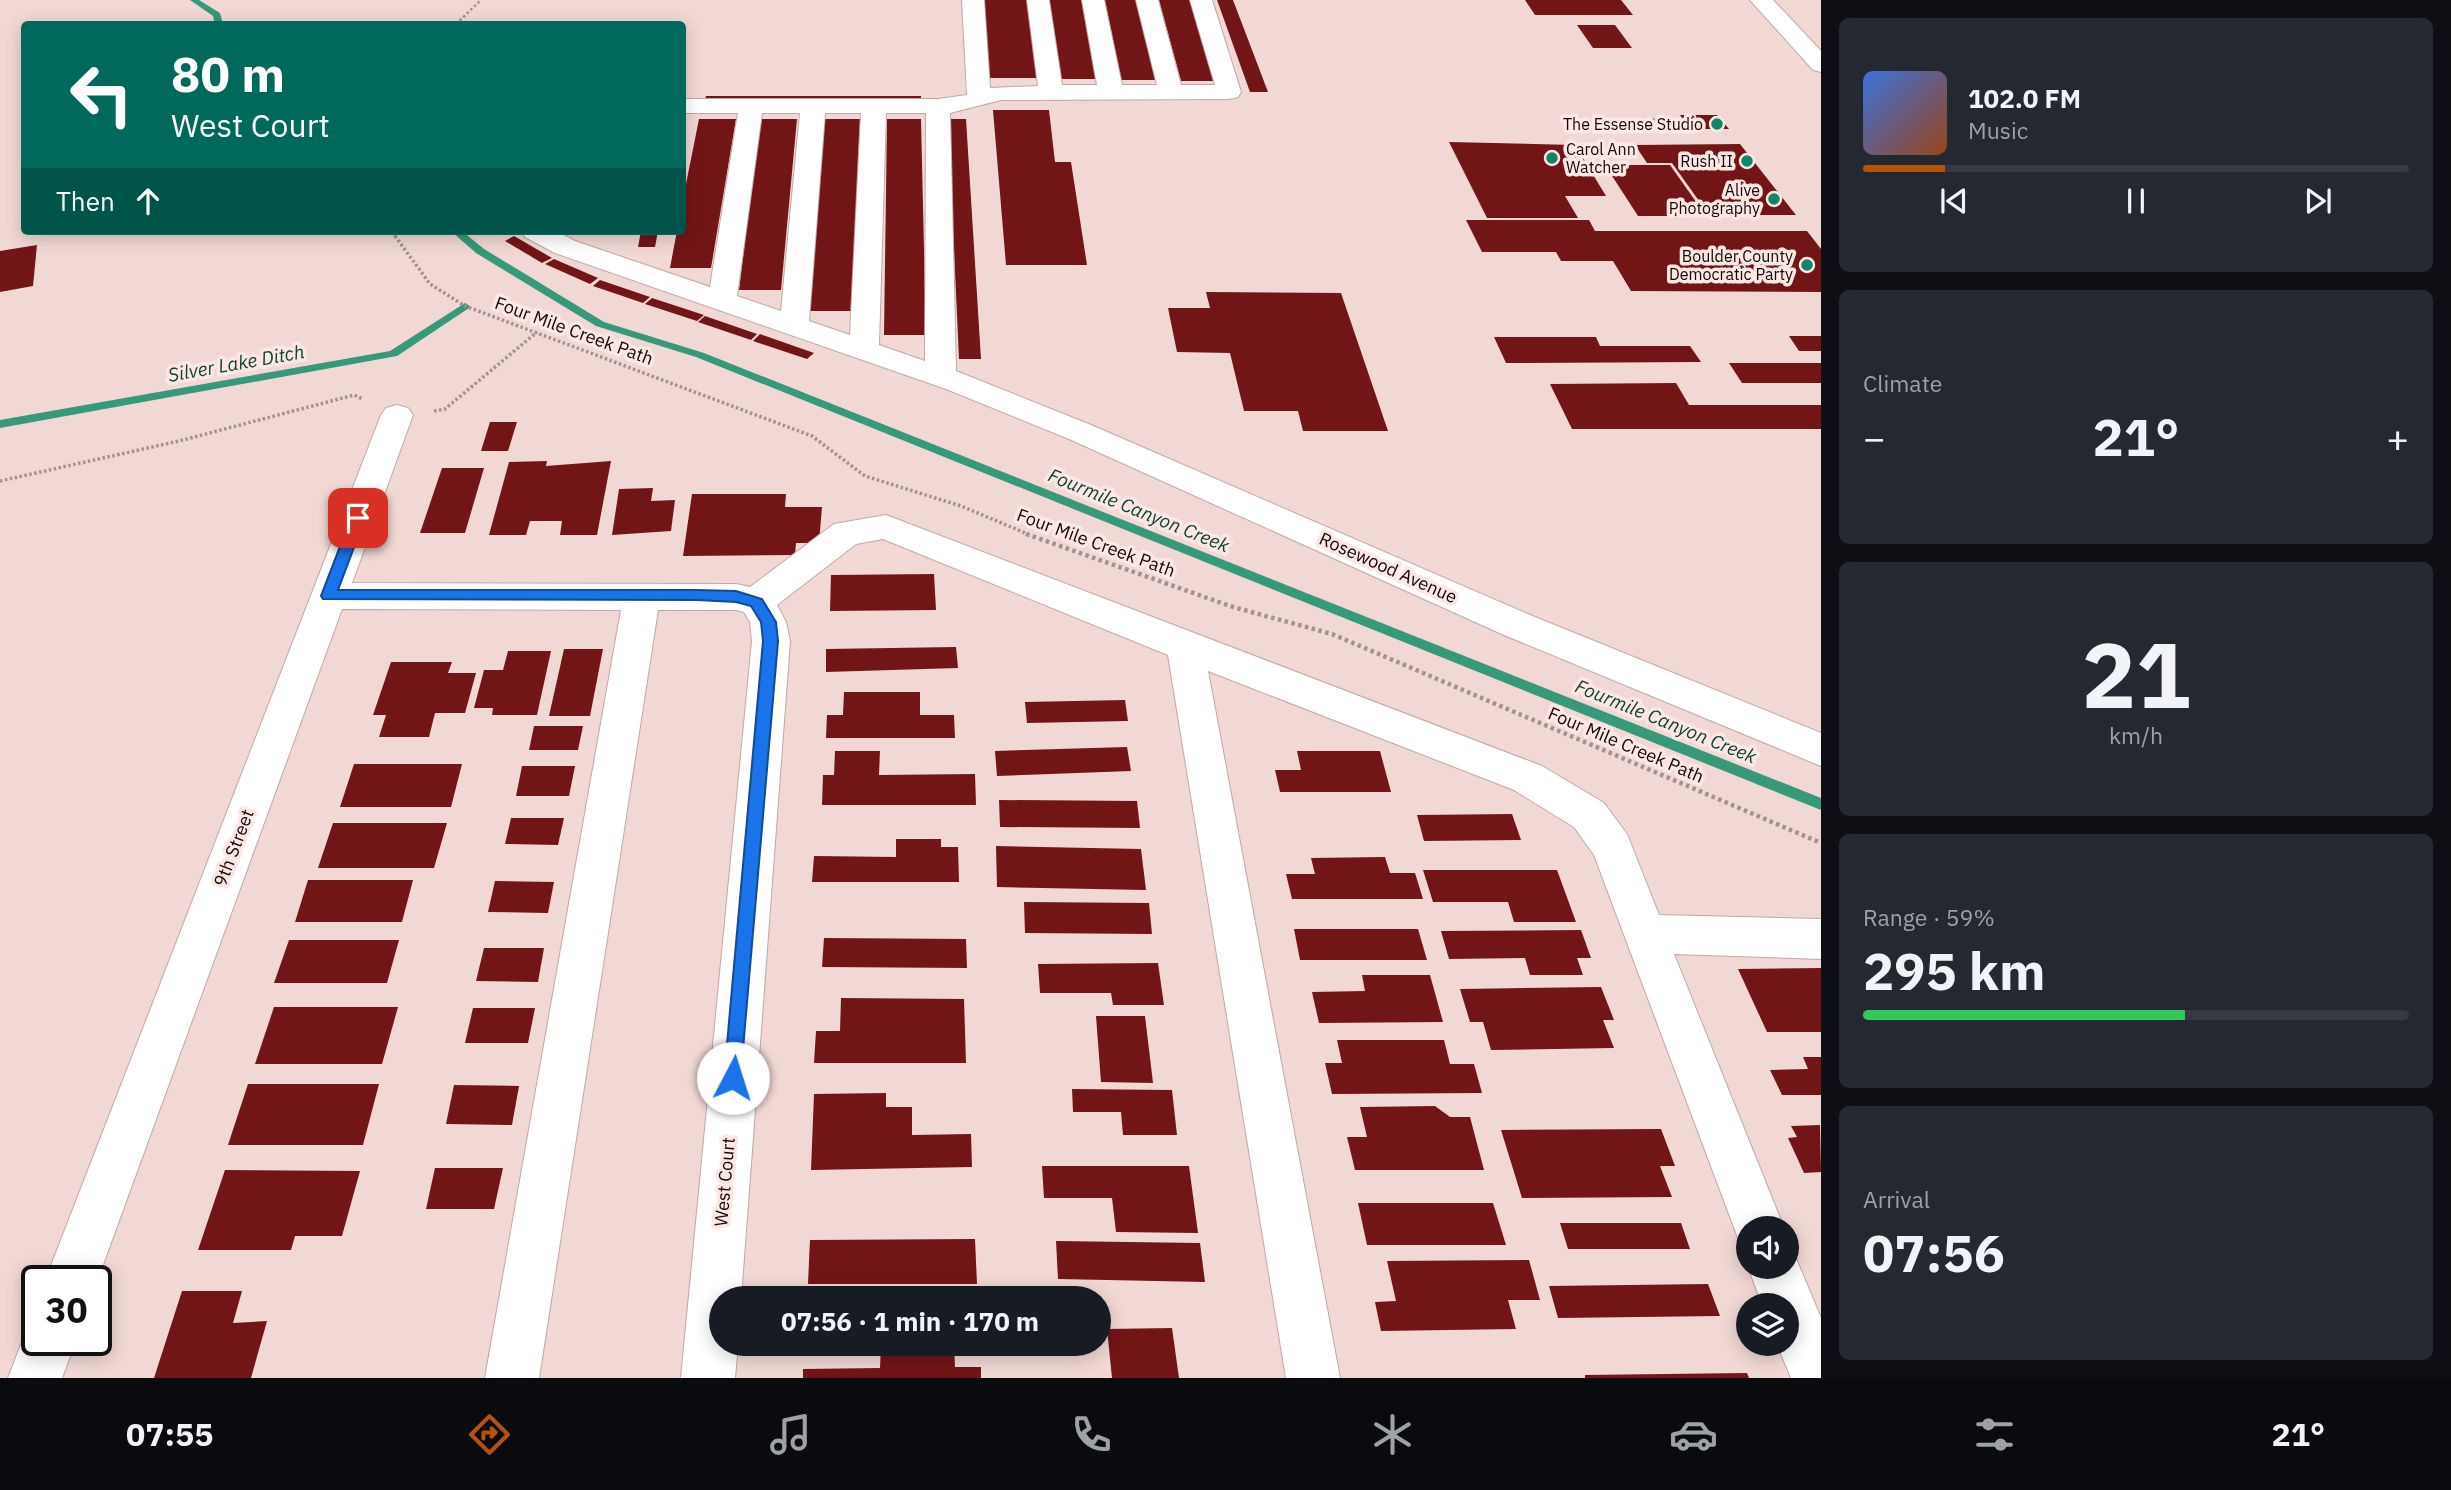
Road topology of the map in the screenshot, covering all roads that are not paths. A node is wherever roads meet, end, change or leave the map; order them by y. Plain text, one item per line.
1 (973, 0) edge
2 (1038, 0) edge
3 (1093, 0) edge
4 (1147, 0) edge
5 (1201, 0) edge
6 (1761, 0) edge
7 (1821, 65) edge
8 (1051, 93) junction
9 (1111, 93) junction
10 (1171, 93) junction
11 (979, 99) junction
12 (686, 106) edge
13 (751, 106) junction
14 (813, 106) junction
15 (874, 106) junction
16 (938, 106) junction
17 (542, 235) edge
18 (722, 301) junction
19 (794, 326) junction
20 (864, 350) junction
21 (949, 379) junction
22 (397, 415) road end
23 (328, 596) junction
24 (642, 596) junction
25 (756, 603) junction
26 (1185, 647) junction
27 (1821, 750) edge
28 (1644, 934) junction
29 (1821, 939) edge
30 (1754, 1216) edge
31 (77, 1265) edge
32 (1779, 1279) edge
33 (43, 1356) edge
34 (35, 1378) edge
35 (512, 1378) edge
36 (708, 1378) edge
37 (1313, 1378) edge
38 (1818, 1378) edge

1 - 11 street
2 - 8 street
3 - 9 street
4 - 10 street
5 - 10 street
6 - 7 street
8 - 9 street
8 - 11 street
9 - 10 street
11 - 16 street
12 - 13 street
13 - 14 street
13 - 18 street
14 - 15 street
14 - 19 street
15 - 16 street
15 - 20 street
16 - 21 street
17 - 18 street, Rosewood Avenue
18 - 19 street, Rosewood Avenue
19 - 20 street, Rosewood Avenue
20 - 21 street, Rosewood Avenue
21 - 27 street, Rosewood Avenue
22 - 23 street, 9th Street
23 - 24 street
23 - 31 street, 9th Street
24 - 25 street
24 - 35 street
25 - 26 street
25 - 36 street, West Court
26 - 28 street
26 - 37 street
28 - 29 street
28 - 30 street
32 - 38 street
33 - 34 street

